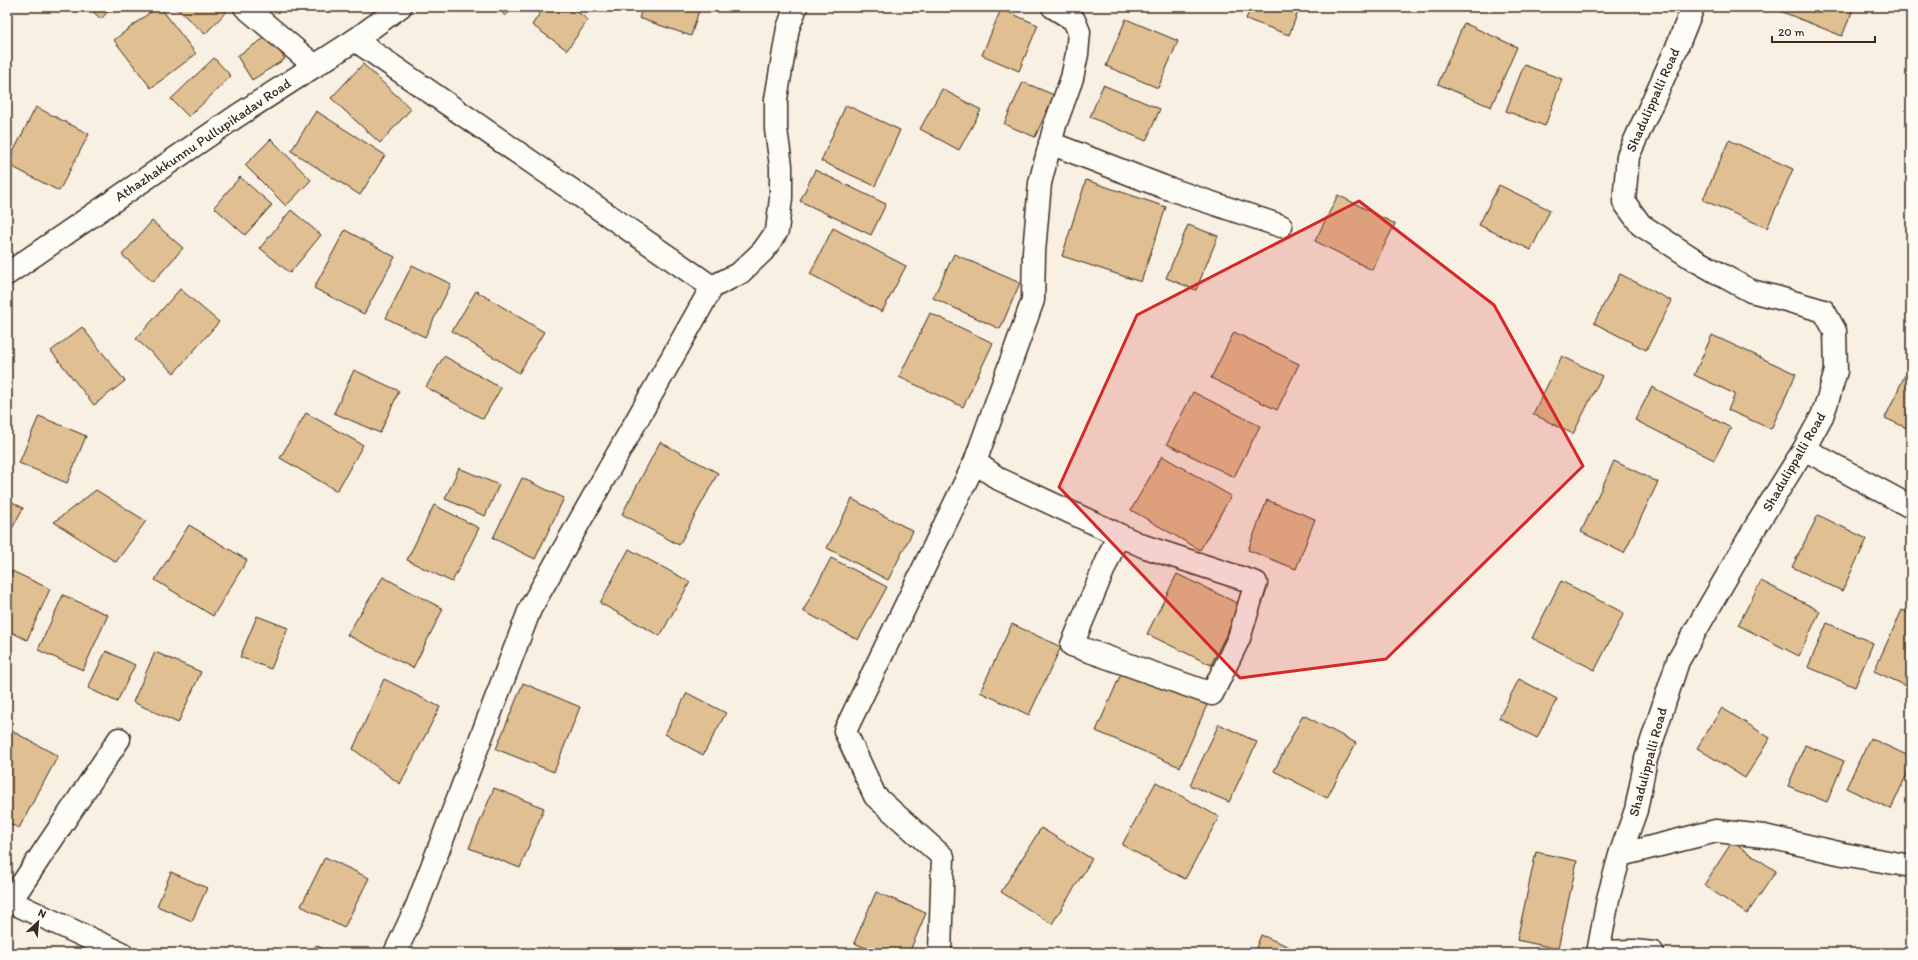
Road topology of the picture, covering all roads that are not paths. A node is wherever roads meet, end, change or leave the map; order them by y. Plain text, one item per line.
1 (245, 7) edge
2 (400, 7) edge
3 (796, 7) edge
4 (1053, 7) edge
5 (1693, 7) edge
6 (355, 40) junction
7 (315, 66) junction
8 (1050, 143) junction
9 (1281, 226) dead end
10 (7, 274) edge
11 (712, 287) junction
12 (1804, 449) junction
13 (975, 462) junction
14 (1911, 507) edge
15 (1118, 535) junction
16 (119, 739) dead end
17 (1620, 855) junction
18 (1911, 866) edge
19 (8, 901) edge
20 (121, 953) edge
21 (395, 953) edge
22 (944, 953) edge
23 (1598, 953) edge
24 (1653, 953) edge

1 - 7 street
2 - 6 street, Athazhakkunnu Pullupikadav Road
3 - 11 street
4 - 8 street
5 - 12 street, Shadulippalli Road
6 - 7 street, Athazhakkunnu Pullupikadav Road
6 - 11 street
7 - 10 street, Athazhakkunnu Pullupikadav Road
8 - 9 street
8 - 13 street
11 - 21 street
12 - 14 street
12 - 17 street, Shadulippalli Road
13 - 15 street
13 - 22 street
15 - 15 street
16 - 19 street
17 - 18 street
17 - 23 street, Shadulippalli Road
19 - 20 street
23 - 24 street

